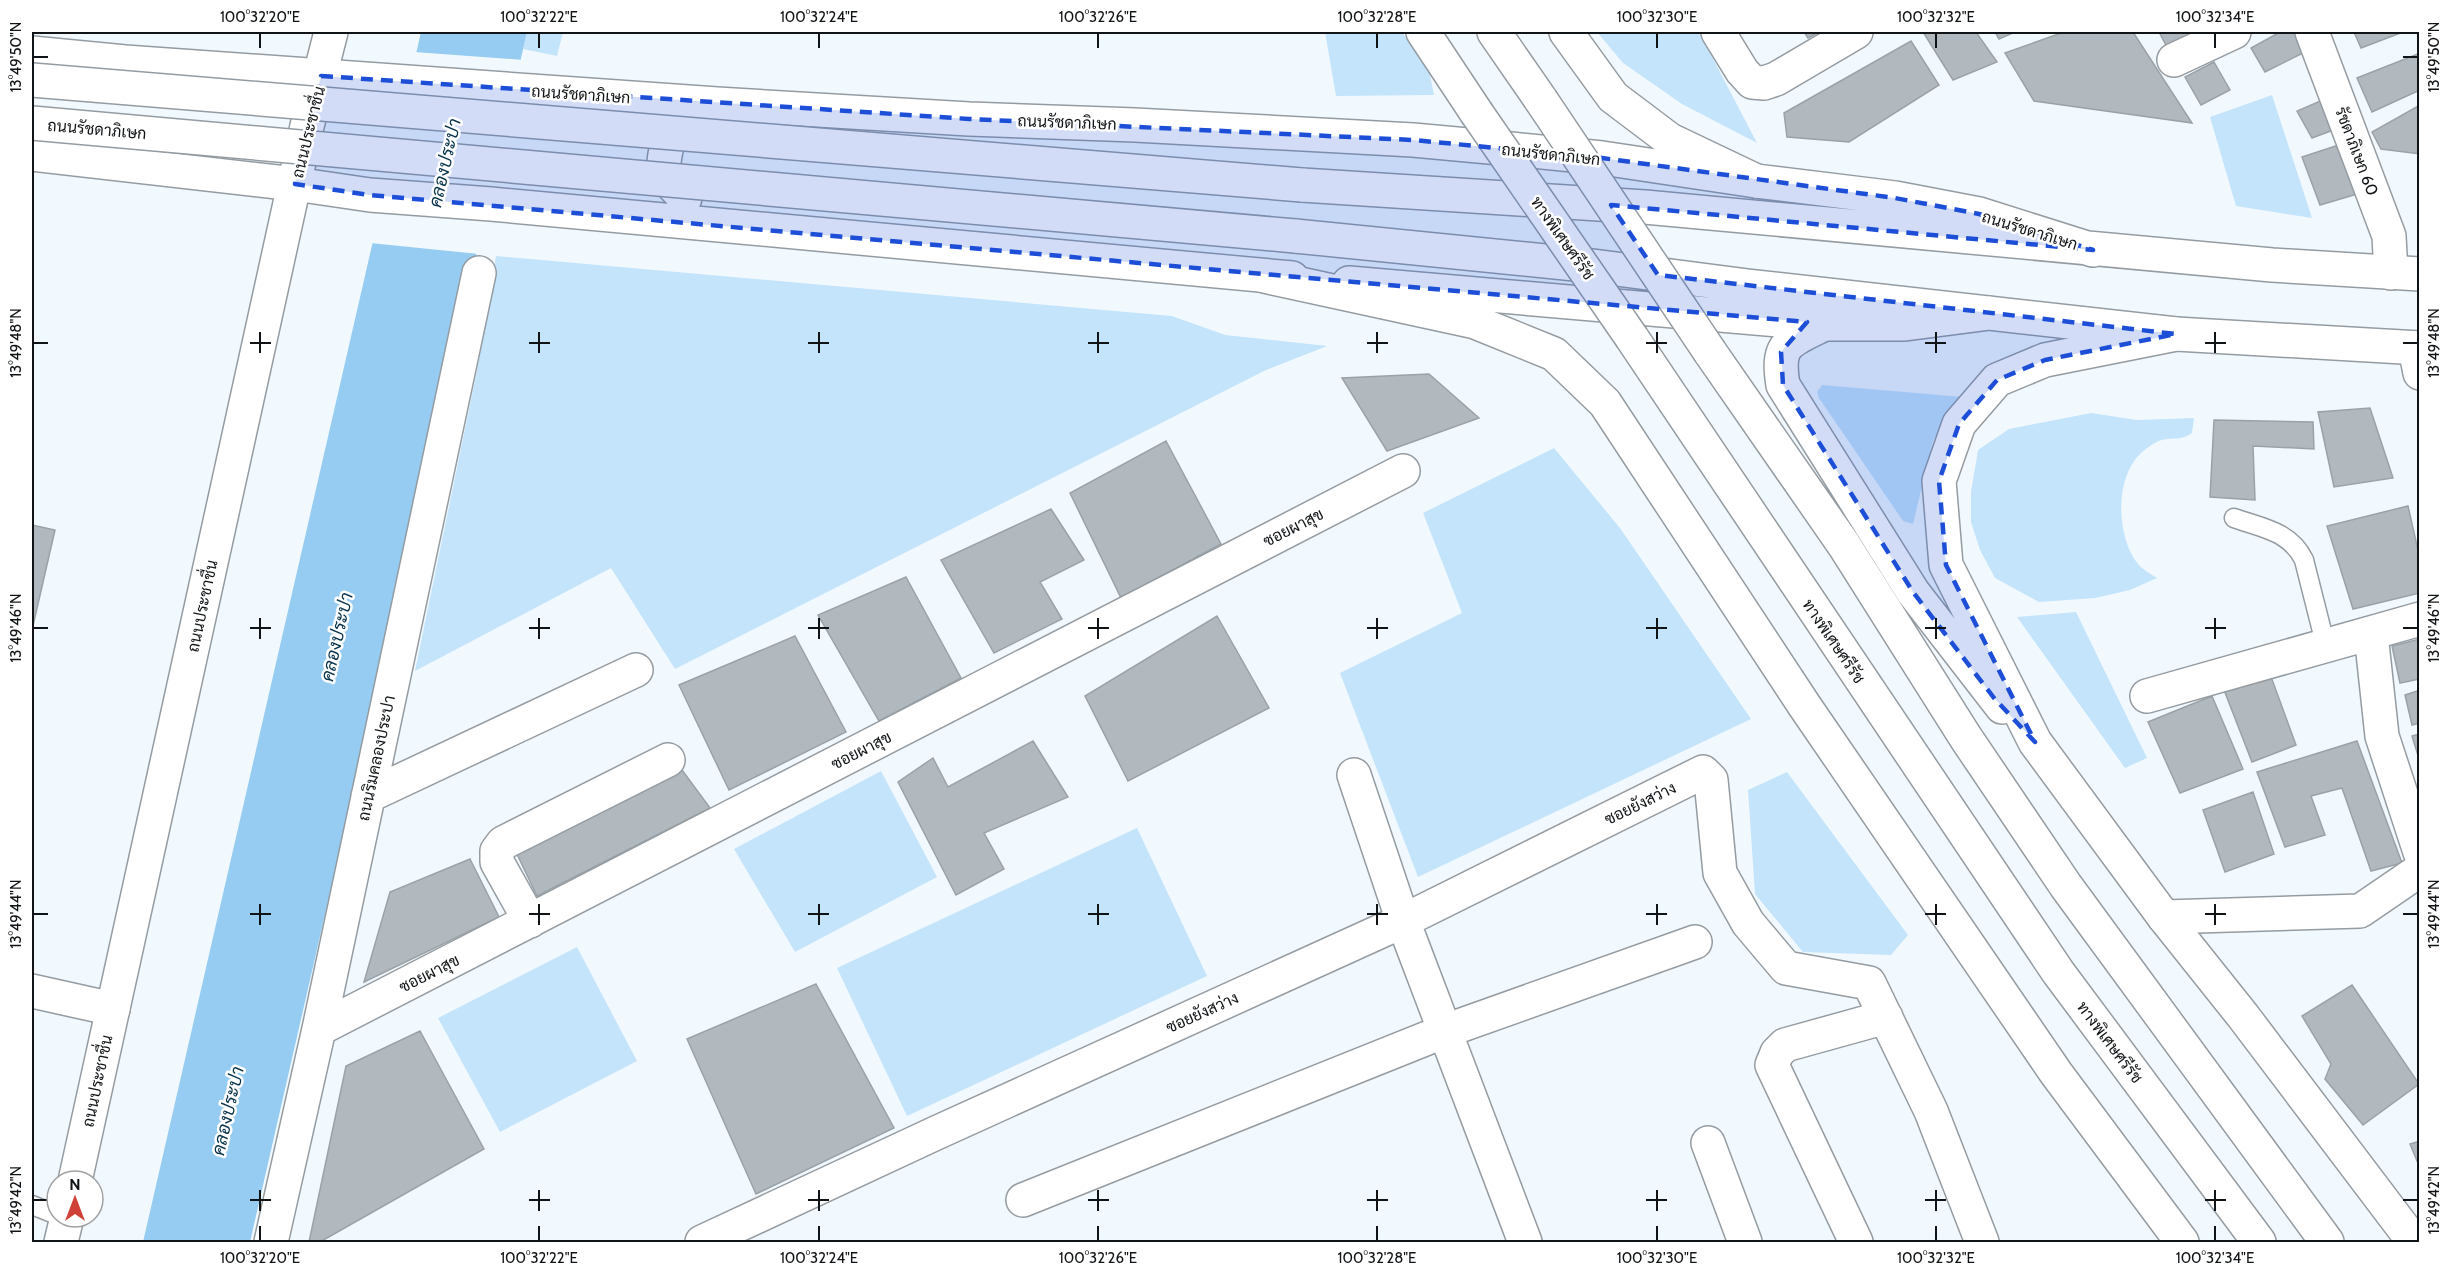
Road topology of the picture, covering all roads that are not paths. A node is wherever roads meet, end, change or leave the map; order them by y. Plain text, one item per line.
1 (331, 32) edge
2 (1423, 32) edge
3 (1494, 32) edge
4 (1566, 32) edge
5 (1718, 32) edge
6 (1856, 32) edge
7 (2234, 32) edge
8 (2312, 32) edge
9 (32, 53) edge
10 (2174, 60) dead end
11 (321, 76) junction
12 (32, 80) edge
13 (717, 104) junction
14 (32, 123) edge
15 (32, 154) edge
16 (1756, 181) junction
17 (295, 184) junction
18 (723, 225) junction
19 (2093, 250) junction
20 (479, 273) dead end
21 (2405, 274) edge
22 (1264, 276) junction
23 (1990, 313) junction
24 (1824, 324) junction
25 (2175, 334) junction
26 (2418, 356) edge
27 (1403, 471) dead end
28 (2234, 518) dead end
29 (2420, 619) edge
30 (2371, 634) junction
31 (2326, 647) junction
32 (636, 670) dead end
33 (2147, 696) dead end
34 (2035, 742) junction
35 (668, 760) dead end
36 (1354, 775) dead end
37 (368, 796) junction
38 (2420, 852) edge
39 (2420, 870) edge
40 (2164, 917) junction
41 (530, 921) junction
42 (1403, 921) junction
43 (1695, 942) dead end
44 (32, 991) edge
45 (113, 1009) junction
46 (1886, 1017) junction
47 (319, 1029) junction
48 (1445, 1032) junction
49 (1708, 1143) dead end
50 (78, 1169) edge
51 (1023, 1200) dead end
52 (750, 1232) edge
53 (271, 1242) edge
54 (702, 1242) edge
55 (1525, 1242) edge
56 (1745, 1242) edge
57 (1856, 1242) edge
58 (1983, 1242) edge
59 (2182, 1242) edge
60 (2259, 1242) edge
61 (2327, 1242) edge
62 (2414, 1242) edge

1 - 11 main road, ถนนประชาชื่น
2 - 60 main road, ทางพิเศษศรีรัช, bridge
3 - 61 main road, bridge
4 - 16 main road
5 - 6 main road
7 - 10 main road
8 - 21 main road, รัชดาภิเษก 60
9 - 11 main road, ถนนรัชดาภิเษก
11 - 13 main road, ถนนรัชดาภิเษก
11 - 17 main road, ถนนประชาชื่น
12 - 19 main road, ถนนรัชดาภิเษก, bridge
13 - 16 main road, ถนนรัชดาภิเษก
13 - 18 main road
14 - 23 main road, ถนนรัชดาภิเษก, bridge
15 - 17 main road, ถนนรัชดาภิเษก
16 - 19 main road, ถนนรัชดาภิเษก
17 - 18 main road, ถนนรัชดาภิเษก
17 - 45 main road, ถนนประชาชื่น
18 - 22 main road, ถนนรัชดาภิเษก
19 - 21 main road, ถนนรัชดาภิเษก
20 - 37 main road, ถนนริมคลองประปา
22 - 24 main road, ถนนรัชดาภิเษก
22 - 59 main road
23 - 24 main road, ถนนรัชดาภิเษก
23 - 25 main road, ถนนรัชดาภิเษก
24 - 34 main road
25 - 26 main road, ถนนรัชดาภิเษก
25 - 34 main road
27 - 41 main road, ซอยผาสุข
28 - 31 lane
29 - 30 main road
30 - 31 main road
30 - 38 main road
31 - 33 main road
32 - 37 main road
34 - 40 main road
35 - 41 main road
36 - 42 main road
37 - 47 main road, ถนนริมคลองประปา
39 - 40 main road
40 - 62 main road
41 - 47 main road, ซอยผาสุข
42 - 46 main road, ซอยยังสว่าง
42 - 48 main road
42 - 52 main road, ซอยยังสว่าง
43 - 48 main road
44 - 45 main road
45 - 50 main road, ถนนประชาชื่น
46 - 57 main road
46 - 58 main road
47 - 53 main road, ถนนริมคลองประปา
48 - 51 main road
48 - 55 main road
49 - 56 main road
52 - 54 main road, ซอยยังสว่าง

